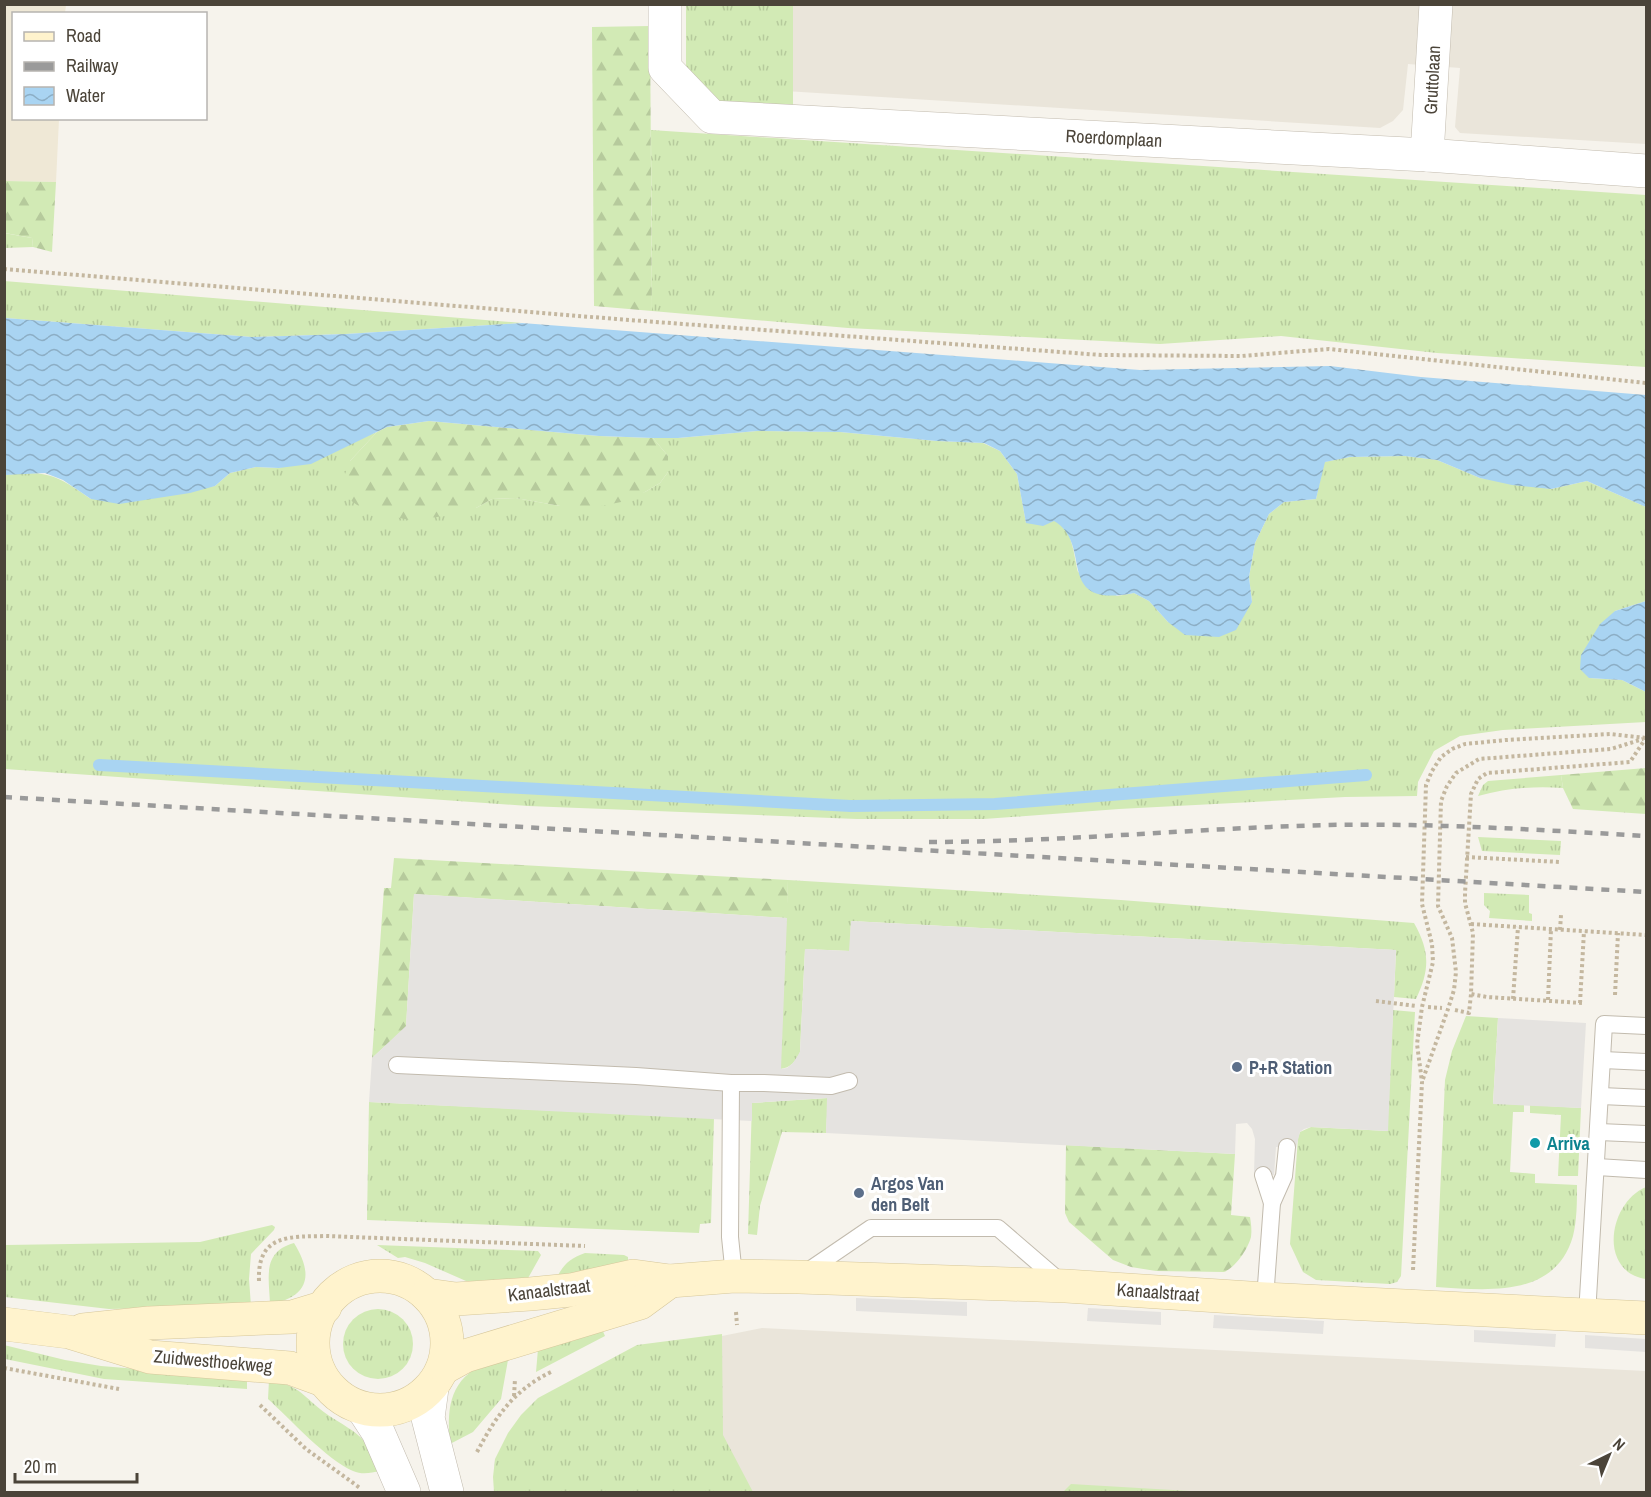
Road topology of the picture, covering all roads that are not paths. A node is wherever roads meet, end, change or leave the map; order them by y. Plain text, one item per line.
1 (665, 4) edge
2 (1436, 4) edge
3 (1427, 155) junction
4 (1647, 171) edge
5 (1647, 1026) edge
6 (1603, 1060) junction
7 (1647, 1062) edge
8 (396, 1065) dead end
9 (849, 1081) dead end
10 (731, 1083) junction
11 (1601, 1096) junction
12 (1647, 1098) edge
13 (1599, 1132) junction
14 (1647, 1134) edge
15 (1287, 1147) dead end
16 (1597, 1167) junction
17 (1647, 1170) edge
18 (1263, 1175) dead end
19 (1272, 1203) junction
20 (734, 1276) junction
21 (799, 1277) junction
22 (670, 1281) junction
23 (1066, 1286) junction
24 (428, 1295) junction
25 (1265, 1299) junction
26 (325, 1307) junction
27 (1587, 1315) junction
28 (1647, 1318) edge
29 (4, 1324) edge
30 (69, 1332) junction
31 (438, 1377) junction
32 (323, 1380) junction
33 (363, 1409) junction
34 (404, 1492) edge
35 (447, 1492) edge

1 - 3 street, Roerdomplaan
2 - 3 street, Gruttolaan
3 - 4 street, Roerdomplaan
5 - 6 lane
6 - 7 lane
6 - 11 lane
8 - 10 lane
9 - 10 lane
10 - 20 lane
11 - 12 lane
11 - 13 lane
13 - 14 lane
13 - 16 lane
15 - 19 lane
16 - 17 lane
16 - 27 lane
18 - 19 lane
19 - 25 lane
20 - 21 main road, Kanaalstraat
20 - 22 main road, Kanaalstraat
21 - 23 main road, Kanaalstraat
21 - 23 lane
22 - 24 main road, Kanaalstraat
22 - 31 main road, Kanaalstraat
23 - 25 main road, Kanaalstraat
24 - 26 main road
24 - 31 main road
25 - 27 main road, Kanaalstraat
26 - 30 main road, Zuidwesthoekweg
26 - 32 main road
27 - 28 main road, Kanaalstraat
29 - 30 main road, Zuidwesthoekweg
30 - 32 main road, Zuidwesthoekweg
31 - 33 main road
31 - 35 street
32 - 33 main road
33 - 34 street

